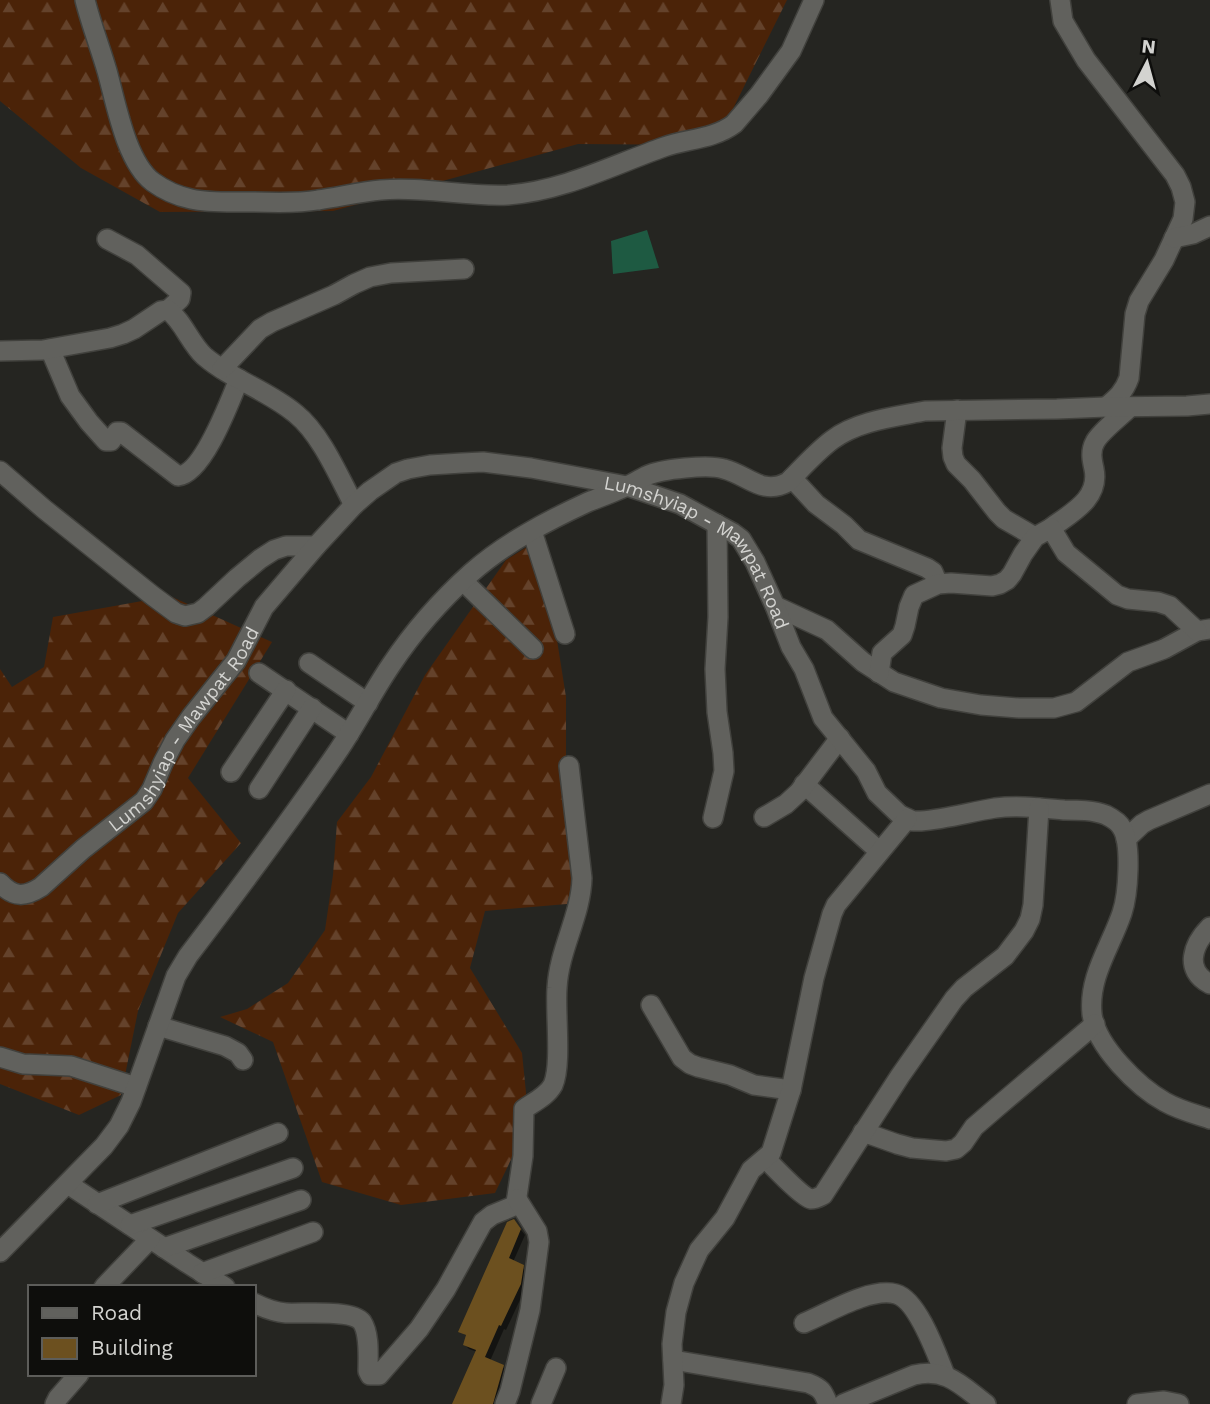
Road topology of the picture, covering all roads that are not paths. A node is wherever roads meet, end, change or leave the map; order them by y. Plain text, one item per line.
1 (85, 0) edge
2 (814, 0) edge
3 (1059, 0) edge
4 (1210, 226) edge
5 (1174, 238) junction
6 (107, 239) dead end
7 (464, 269) dead end
8 (167, 310) junction
9 (50, 349) junction
10 (0, 351) edge
11 (222, 369) junction
12 (239, 379) junction
13 (1210, 404) edge
14 (1106, 407) junction
15 (1130, 407) junction
16 (957, 410) junction
17 (0, 471) edge
18 (792, 478) junction
19 (627, 486) junction
20 (354, 505) junction
21 (717, 524) junction
22 (532, 531) junction
23 (1043, 532) junction
24 (316, 546) junction
25 (463, 581) junction
26 (938, 584) junction
27 (775, 606) junction
28 (1204, 630) edge
29 (565, 634) dead end
30 (533, 649) dead end
31 (309, 663) dead end
32 (259, 673) dead end
33 (879, 673) junction
34 (286, 690) junction
35 (368, 703) junction
36 (312, 708) junction
37 (349, 734) junction
38 (840, 738) junction
39 (569, 766) dead end
40 (231, 772) dead end
41 (804, 784) junction
42 (259, 789) dead end
43 (1210, 794) edge
44 (1039, 808) junction
45 (764, 817) dead end
46 (713, 818) dead end
47 (907, 818) junction
48 (1126, 839) junction
49 (879, 850) junction
50 (0, 883) edge
51 (1210, 927) edge
52 (1210, 984) edge
53 (651, 1005) dead end
54 (1095, 1024) junction
55 (158, 1026) junction
56 (0, 1057) edge
57 (243, 1060) dead end
58 (136, 1087) junction
59 (791, 1090) junction
60 (1210, 1119) edge
61 (863, 1132) junction
62 (278, 1133) dead end
63 (766, 1159) junction
64 (293, 1168) dead end
65 (68, 1184) junction
66 (517, 1199) junction
67 (301, 1200) dead end
68 (97, 1203) junction
69 (130, 1226) junction
70 (313, 1232) dead end
71 (4, 1244) edge
72 (157, 1244) junction
73 (127, 1263) junction
74 (202, 1273) junction
75 (106, 1285) edge
76 (130, 1285) edge
77 (222, 1285) edge
78 (256, 1304) edge
79 (804, 1324) dead end
80 (673, 1360) junction
81 (556, 1368) dead end
82 (945, 1375) junction
83 (77, 1376) edge
84 (873, 1398) edge
85 (55, 1404) edge
86 (505, 1404) edge
87 (541, 1404) edge
88 (671, 1404) edge
89 (828, 1404) edge
90 (843, 1404) edge
91 (986, 1404) edge
92 (1137, 1404) edge
93 (1179, 1404) edge

1 - 2 street
3 - 5 street
4 - 5 street
5 - 14 street
6 - 8 street
7 - 11 street
8 - 9 street
8 - 11 street
9 - 10 street
9 - 12 street
11 - 12 street
12 - 20 street
13 - 15 street
14 - 15 street
14 - 16 street
15 - 23 street
16 - 18 street
16 - 23 street
17 - 24 street
18 - 19 street
18 - 26 street
19 - 20 street, Lumshyiap - Mawpat Road
19 - 21 street, Lumshyiap - Mawpat Road
19 - 22 street
20 - 24 street, Lumshyiap - Mawpat Road
21 - 27 street, Lumshyiap - Mawpat Road
21 - 46 street
22 - 25 street
22 - 29 street
23 - 26 street
23 - 28 street
24 - 50 street, Lumshyiap - Mawpat Road
25 - 30 street
25 - 35 street
26 - 33 street
27 - 33 street
27 - 38 street, Lumshyiap - Mawpat Road
28 - 33 street
31 - 35 street
32 - 34 street
34 - 36 street
34 - 40 street
35 - 37 street
36 - 37 street
36 - 42 street
37 - 55 street
38 - 41 street
38 - 47 street, Lumshyiap - Mawpat Road
39 - 66 street
41 - 45 street
41 - 49 street
43 - 48 street
44 - 47 street
44 - 48 street
44 - 61 street
47 - 49 street
48 - 54 street
49 - 59 street
51 - 52 street
53 - 59 street
54 - 60 street
54 - 61 street
55 - 57 street
55 - 58 street
56 - 58 street
58 - 65 street
59 - 63 street
61 - 63 street
62 - 68 street
63 - 80 street
64 - 69 street
65 - 68 street
65 - 71 street
66 - 78 street
66 - 86 street
67 - 72 street
68 - 69 street
69 - 72 street
70 - 74 street
72 - 73 street
72 - 74 street
73 - 75 street
73 - 76 street
74 - 77 street
79 - 82 street
80 - 88 street
80 - 89 street
81 - 87 street
82 - 84 street
82 - 91 street
83 - 85 street
84 - 90 street
92 - 93 street

